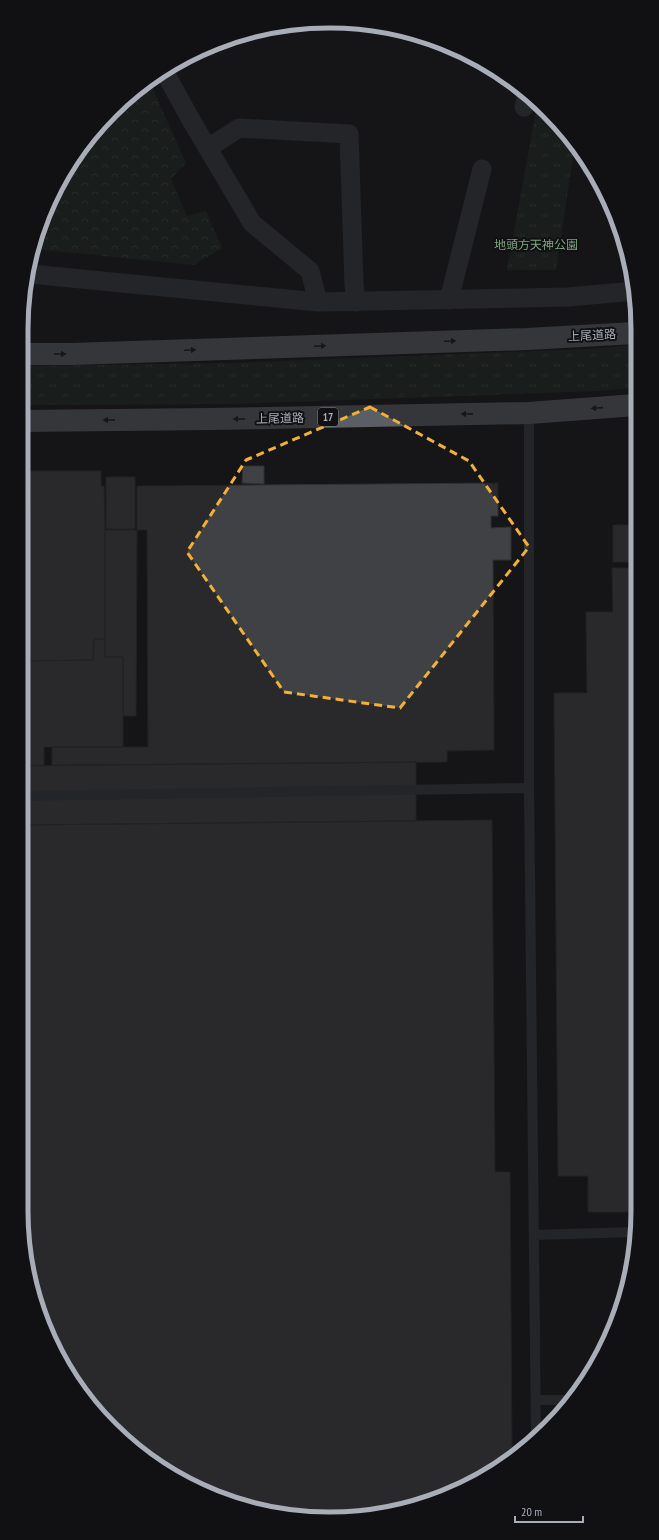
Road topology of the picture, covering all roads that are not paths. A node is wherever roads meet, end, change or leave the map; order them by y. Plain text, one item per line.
1 (167, 76) edge
2 (208, 148) junction
3 (482, 169) dead end
4 (33, 274) edge
5 (628, 288) edge
6 (449, 300) junction
7 (318, 302) junction
8 (356, 302) junction
9 (631, 333) edge
10 (28, 354) edge
11 (631, 405) edge
12 (529, 413) junction
13 (28, 421) edge
14 (529, 788) junction
15 (28, 796) edge
16 (630, 1232) edge
17 (534, 1235) junction
18 (536, 1400) junction
19 (564, 1400) edge
20 (536, 1430) edge

1 - 2 street
2 - 7 street
2 - 8 street
3 - 6 street
4 - 7 street
5 - 6 street
6 - 8 street
7 - 8 street
10 -> 9 highway, 上尾道路
11 -> 12 highway, 上尾道路 / 17
12 -> 13 highway, 上尾道路 / 17
12 - 14 lane
14 - 15 lane
14 - 17 lane
16 - 17 lane
17 - 18 lane
18 - 19 lane
18 - 20 lane

